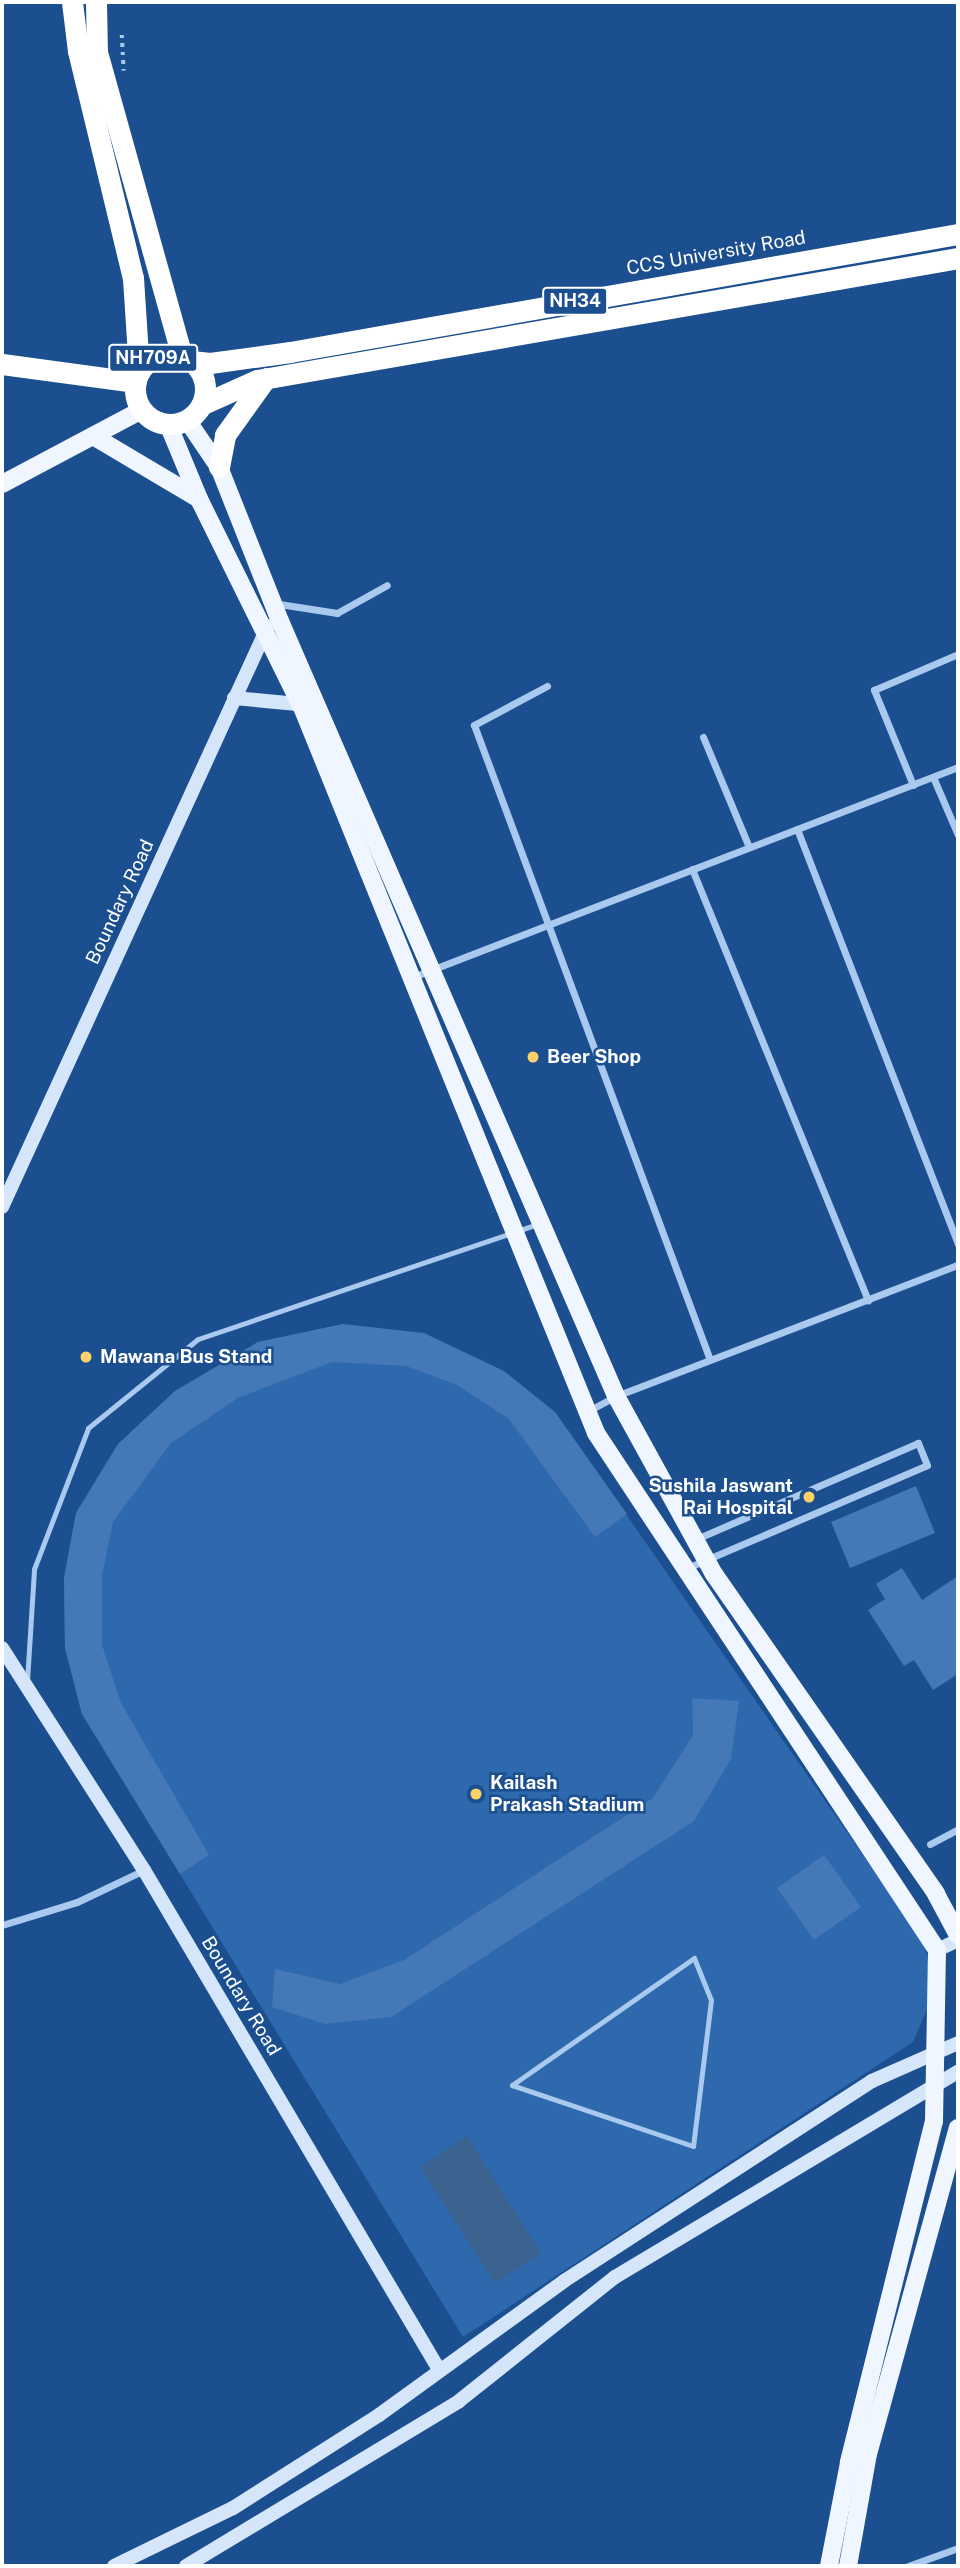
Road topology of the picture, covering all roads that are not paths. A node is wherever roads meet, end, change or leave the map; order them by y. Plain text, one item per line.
1 (72, 2) edge
2 (96, 2) edge
3 (958, 234) edge
4 (958, 258) edge
5 (714, 277) junction
6 (637, 290) junction
7 (716, 299) junction
8 (643, 312) junction
9 (451, 323) junction
10 (454, 345) junction
11 (187, 358) junction
12 (2, 364) edge
13 (138, 377) junction
14 (267, 378) junction
15 (142, 410) junction
16 (185, 416) junction
17 (93, 436) junction
18 (219, 467) junction
19 (2, 484) edge
20 (199, 499) junction
21 (387, 585) dead end
22 (273, 603) junction
23 (273, 624) junction
24 (958, 654) edge
25 (547, 686) dead end
26 (234, 698) junction
27 (309, 704) junction
28 (703, 737) dead end
29 (958, 767) edge
30 (933, 777) junction
31 (913, 785) junction
32 (797, 829) junction
33 (958, 835) edge
34 (749, 847) junction
35 (692, 869) junction
36 (549, 924) junction
37 (434, 968) junction
38 (410, 978) junction
39 (2, 1207) edge
40 (543, 1223) junction
41 (513, 1233) junction
42 (958, 1245) edge
43 (958, 1265) edge
44 (868, 1300) junction
45 (710, 1360) junction
46 (616, 1396) junction
47 (586, 1412) junction
48 (695, 1539) junction
49 (705, 1559) junction
50 (683, 1570) junction
51 (2, 1648) edge
52 (27, 1688) junction
53 (863, 1788) junction
54 (841, 1805) junction
55 (958, 1829) edge
56 (930, 1844) dead end
57 (144, 1870) junction
58 (2, 1926) edge
59 (958, 1938) edge
60 (937, 1950) junction
61 (958, 2043) edge
62 (935, 2053) junction
63 (958, 2072) edge
64 (934, 2085) junction
65 (958, 2128) edge
66 (693, 2146) joint
67 (438, 2368) junction
68 (958, 2548) edge
69 (114, 2566) edge
70 (186, 2566) edge
71 (829, 2566) edge
72 (848, 2566) edge
73 (908, 2566) edge

1 - 13 highway
2 - 11 highway
3 - 5 highway, CCS University Road / NH34
4 - 7 highway, NH34
5 - 6 highway, CCS University Road / NH34
5 - 7 highway
6 - 8 highway
6 - 9 highway, CCS University Road / NH34
7 - 8 highway, NH34
8 - 10 highway, NH34
9 - 10 highway
9 - 11 highway, CCS University Road / NH34
10 - 14 highway, NH34
11 - 13 highway, NH709A
11 - 16 highway, NH709A
12 - 13 highway, NH709A
13 - 15 highway, NH709A
14 - 16 highway, NH34
14 - 18 highway
15 - 16 highway
15 - 17 main road
16 - 18 main road
16 - 20 main road
17 - 19 main road
17 - 20 main road
18 - 22 main road
20 - 23 main road
21 - 22 street
22 - 23 main road
23 - 26 street, Boundary Road
23 - 27 main road
24 - 31 street
25 - 36 street
26 - 27 street
26 - 39 street, Boundary Road
27 - 37 main road
27 - 38 main road
28 - 34 street
29 - 30 street
30 - 31 street
30 - 33 street
31 - 32 street
32 - 34 street
32 - 42 street
34 - 35 street
35 - 36 street
35 - 44 street
36 - 37 street
36 - 45 street
37 - 38 street
37 - 40 main road
38 - 41 main road
40 - 41 lane
40 - 46 main road
41 - 47 main road
41 - 52 lane
43 - 44 street
44 - 45 street
45 - 46 street
46 - 47 street
46 - 48 main road
47 - 50 main road
48 - 49 main road
48 - 49 street
49 - 50 street
49 - 53 main road
50 - 54 main road
51 - 52 street, Boundary Road
52 - 57 street, Boundary Road
53 - 54 main road
53 - 59 main road
54 - 60 main road
55 - 56 street
57 - 58 street
57 - 67 street, Boundary Road
59 - 60 street
60 - 62 main road
61 - 62 street
62 - 64 main road
62 - 67 street
63 - 64 street
64 - 70 street
64 - 71 main road
65 - 72 main road
66 - 66 lane
67 - 69 street
68 - 73 street

